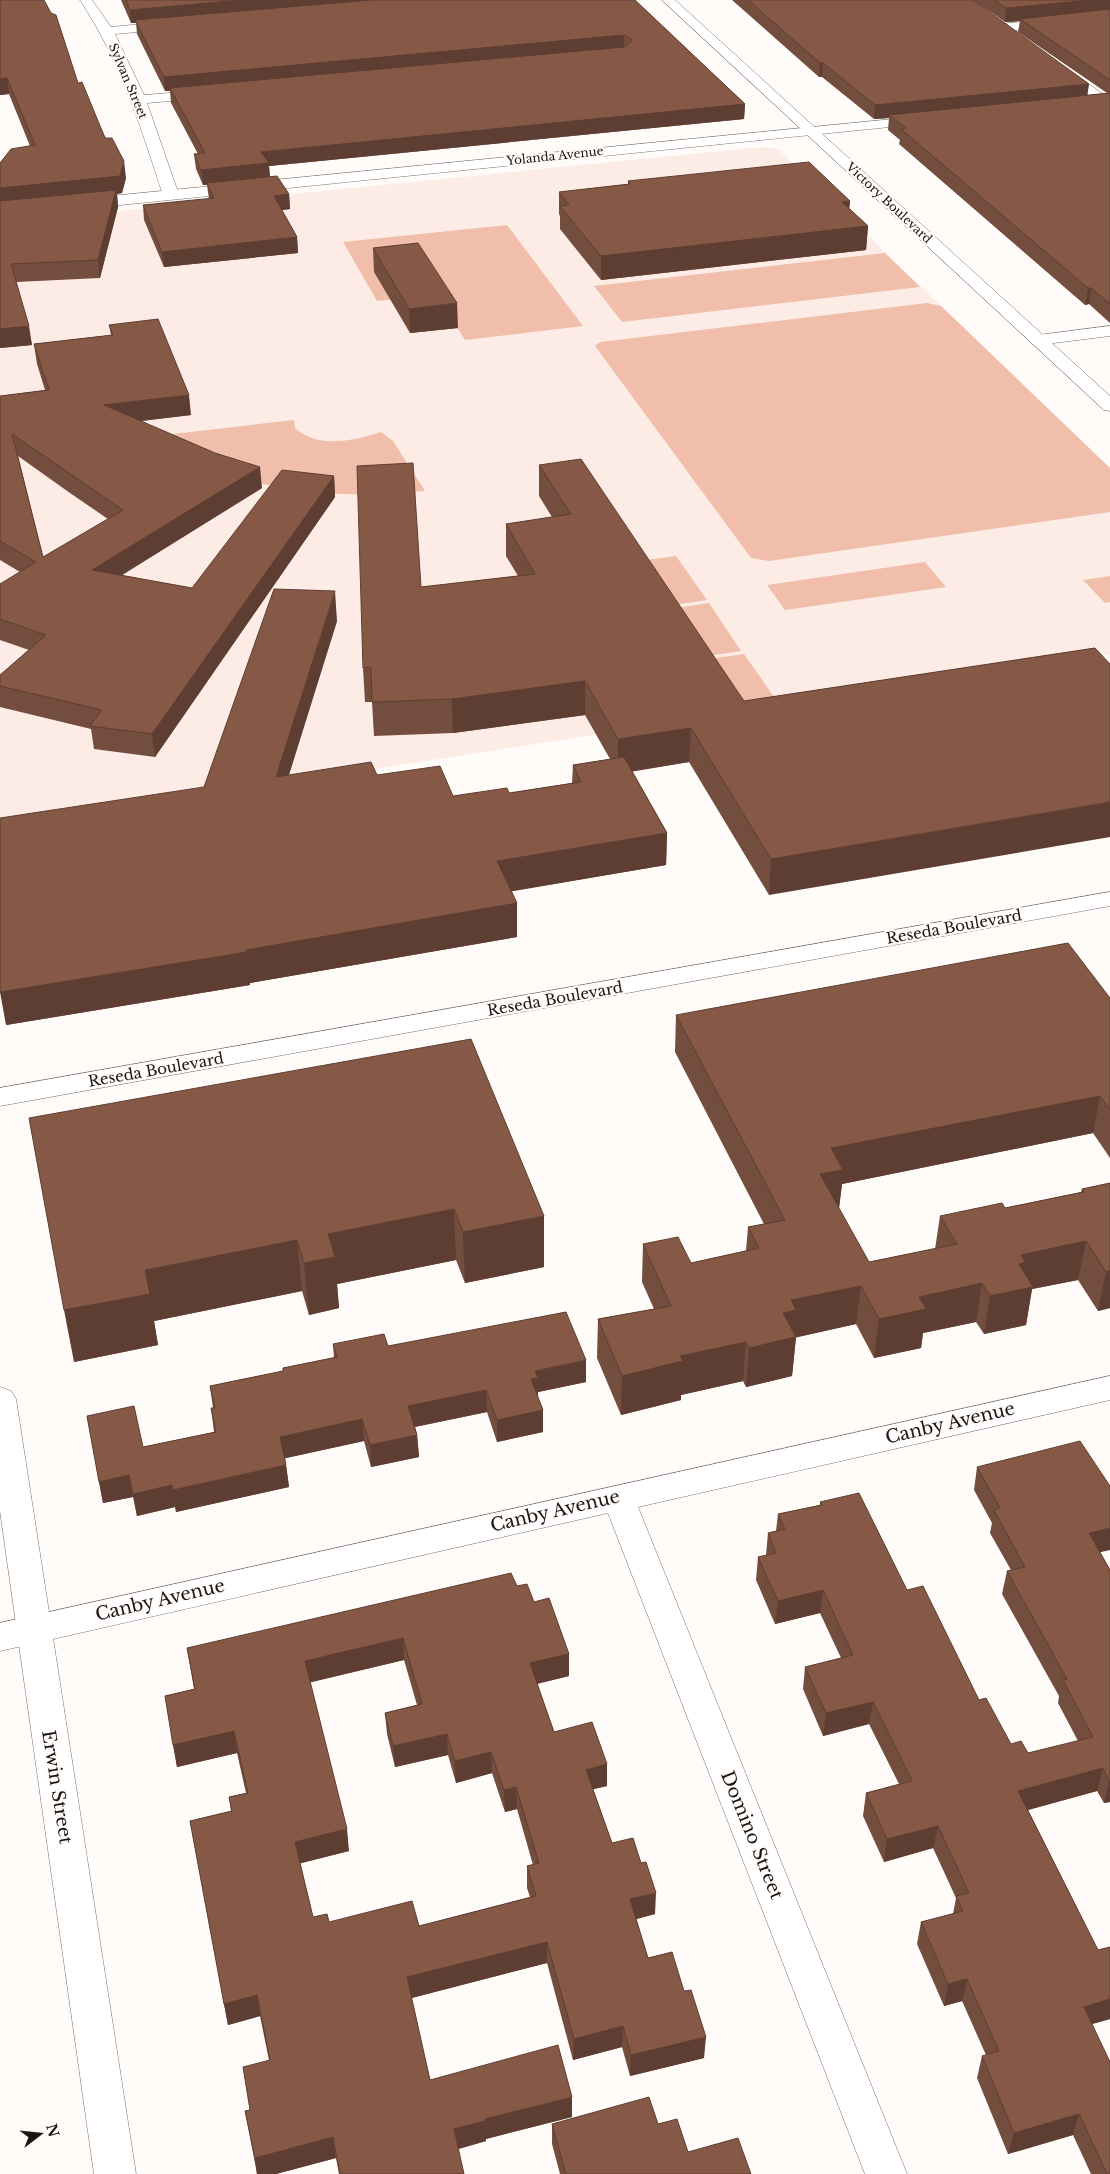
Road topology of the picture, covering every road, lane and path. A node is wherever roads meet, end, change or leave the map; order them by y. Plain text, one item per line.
1 (86, 0) edge
2 (668, 0) edge
3 (1110, 18) edge
4 (186, 24) edge
5 (107, 31) junction
6 (1017, 39) edge
7 (1049, 62) edge
8 (218, 93) edge
9 (139, 100) junction
10 (1108, 102) edge
11 (1087, 104) edge
12 (937, 119) edge
13 (810, 131) junction
14 (171, 195) junction
15 (64, 206) edge
16 (1110, 331) edge
17 (1038, 340) junction
18 (1110, 406) edge
19 (1110, 899) edge
20 (0, 1097) edge
21 (1110, 1388) edge
22 (0, 1399) edge
23 (618, 1497) junction
24 (17, 1633) edge
25 (115, 2174) edge
26 (886, 2174) edge

1 - 5 street, Sylvan Street
2 - 13 street, Victory Boulevard
3 - 6 street
4 - 5 street
5 - 9 street, Sylvan Street
7 - 10 street
8 - 9 street
9 - 14 street, Sylvan Street
10 - 11 street
12 - 13 street, Yolanda Avenue
13 - 14 street, Yolanda Avenue
13 - 17 street, Victory Boulevard
14 - 15 street, Yolanda Avenue
16 - 17 street
17 - 18 street, Victory Boulevard
19 - 20 street, Reseda Boulevard
21 - 23 street, Canby Avenue
22 - 24 street, Erwin Street
23 - 24 street, Canby Avenue
23 - 26 street, Domino Street
24 - 25 street, Erwin Street

